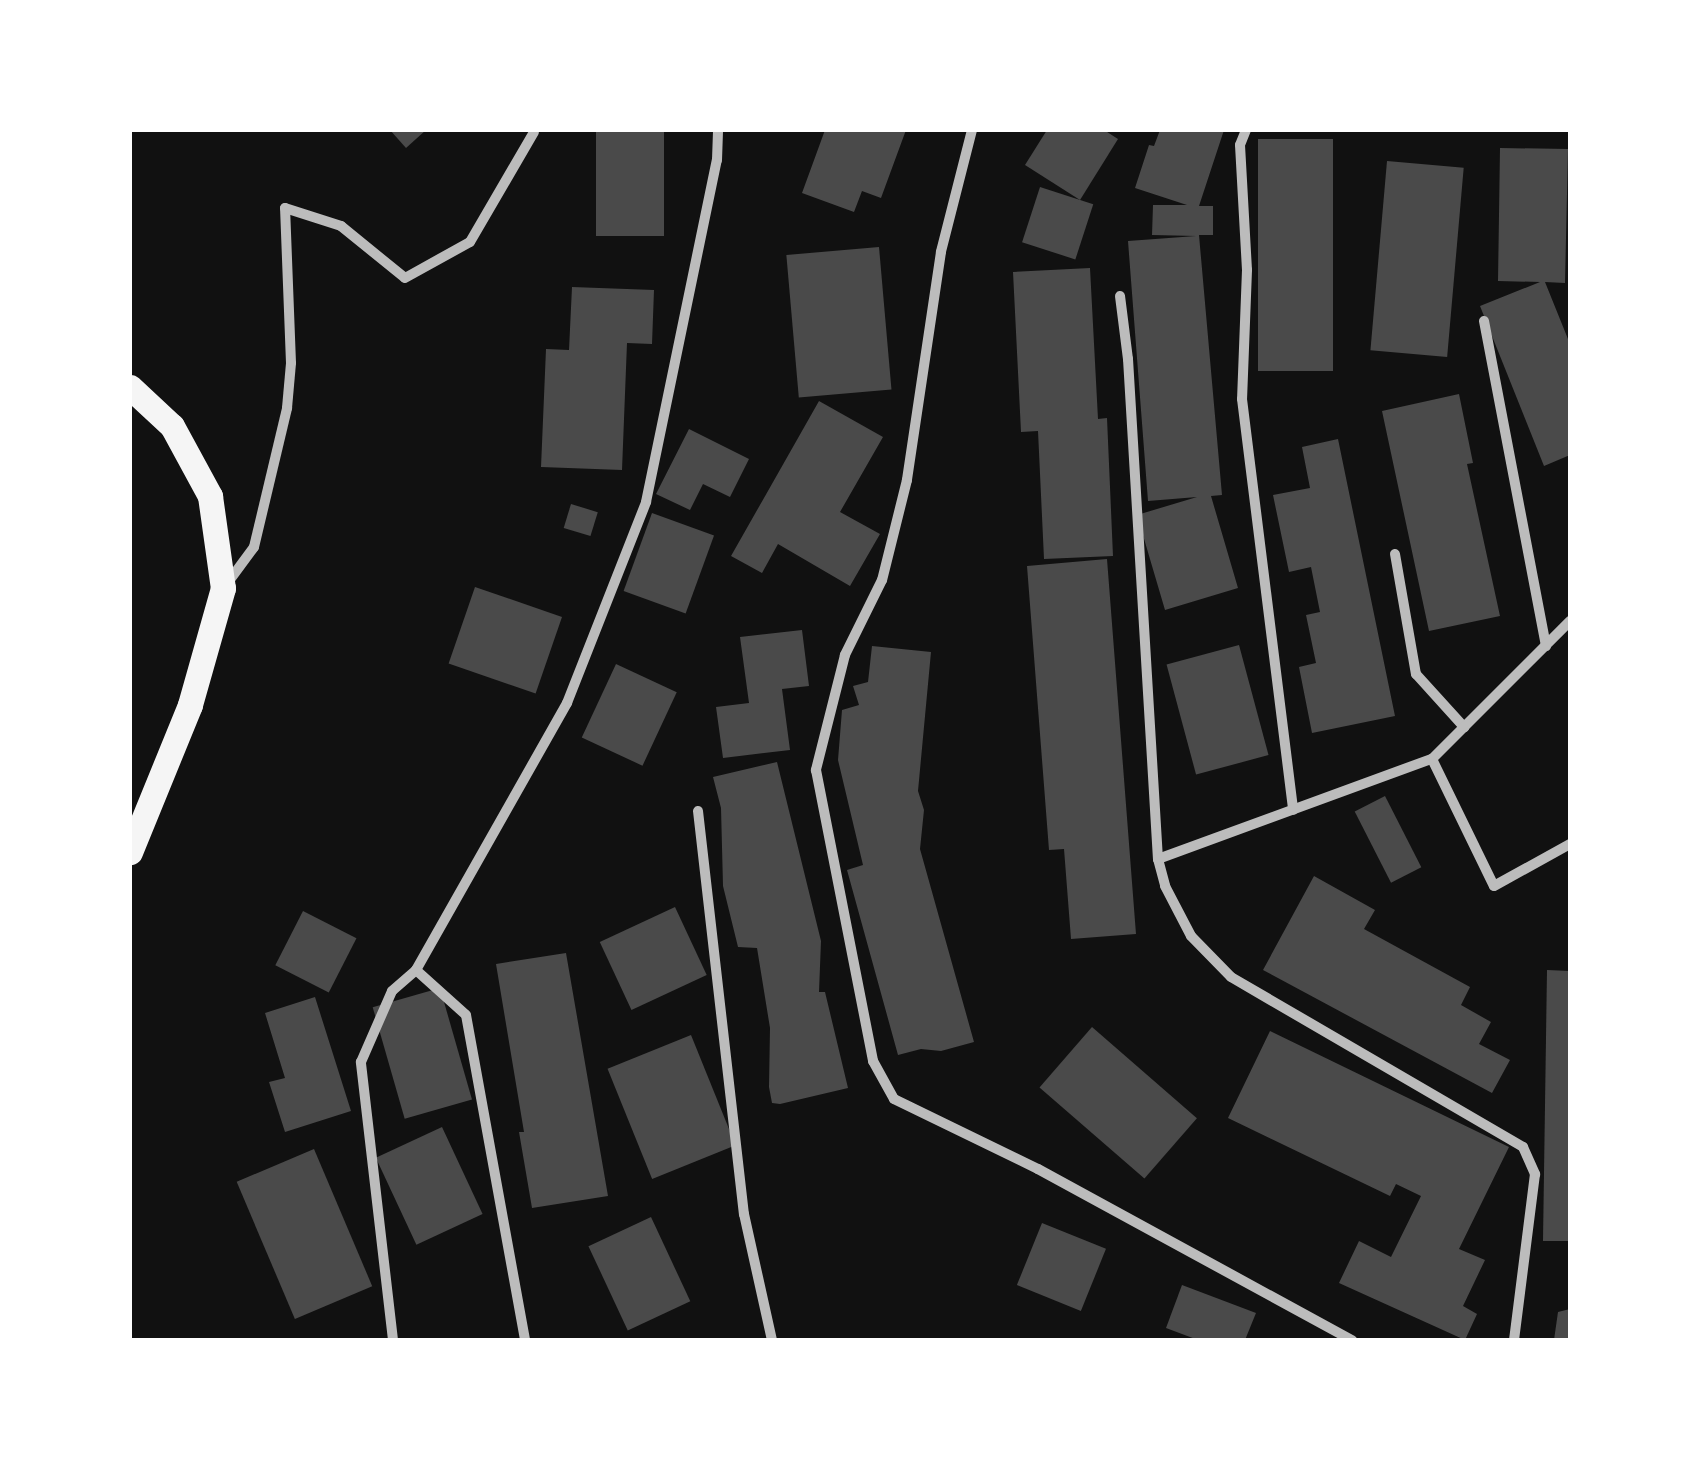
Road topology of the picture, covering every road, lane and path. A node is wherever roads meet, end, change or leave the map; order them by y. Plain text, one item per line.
1 (718, 130) edge
2 (972, 130) edge
3 (1246, 130) edge
4 (534, 132) edge
5 (1120, 296) dead end
6 (1484, 321) dead end
7 (130, 387) edge
8 (1395, 554) dead end
9 (223, 588) junction
10 (1570, 621) edge
11 (1546, 646) junction
12 (1464, 727) junction
13 (1432, 759) junction
14 (1293, 810) junction
15 (698, 811) dead end
16 (1570, 844) edge
17 (130, 852) edge
18 (1158, 859) junction
19 (416, 970) junction
20 (394, 1340) edge
21 (525, 1340) edge
22 (772, 1340) edge
23 (1352, 1340) edge
24 (1514, 1340) edge

1 - 19 street
2 - 23 street
3 - 14 street
4 - 9 street
5 - 18 street
6 - 11 street
7 - 9 main road
8 - 12 street
9 - 17 main road
10 - 11 street
11 - 12 street
12 - 13 street
13 - 14 street
13 - 16 street
14 - 18 street
15 - 22 street
18 - 24 street
19 - 20 street
19 - 21 street

